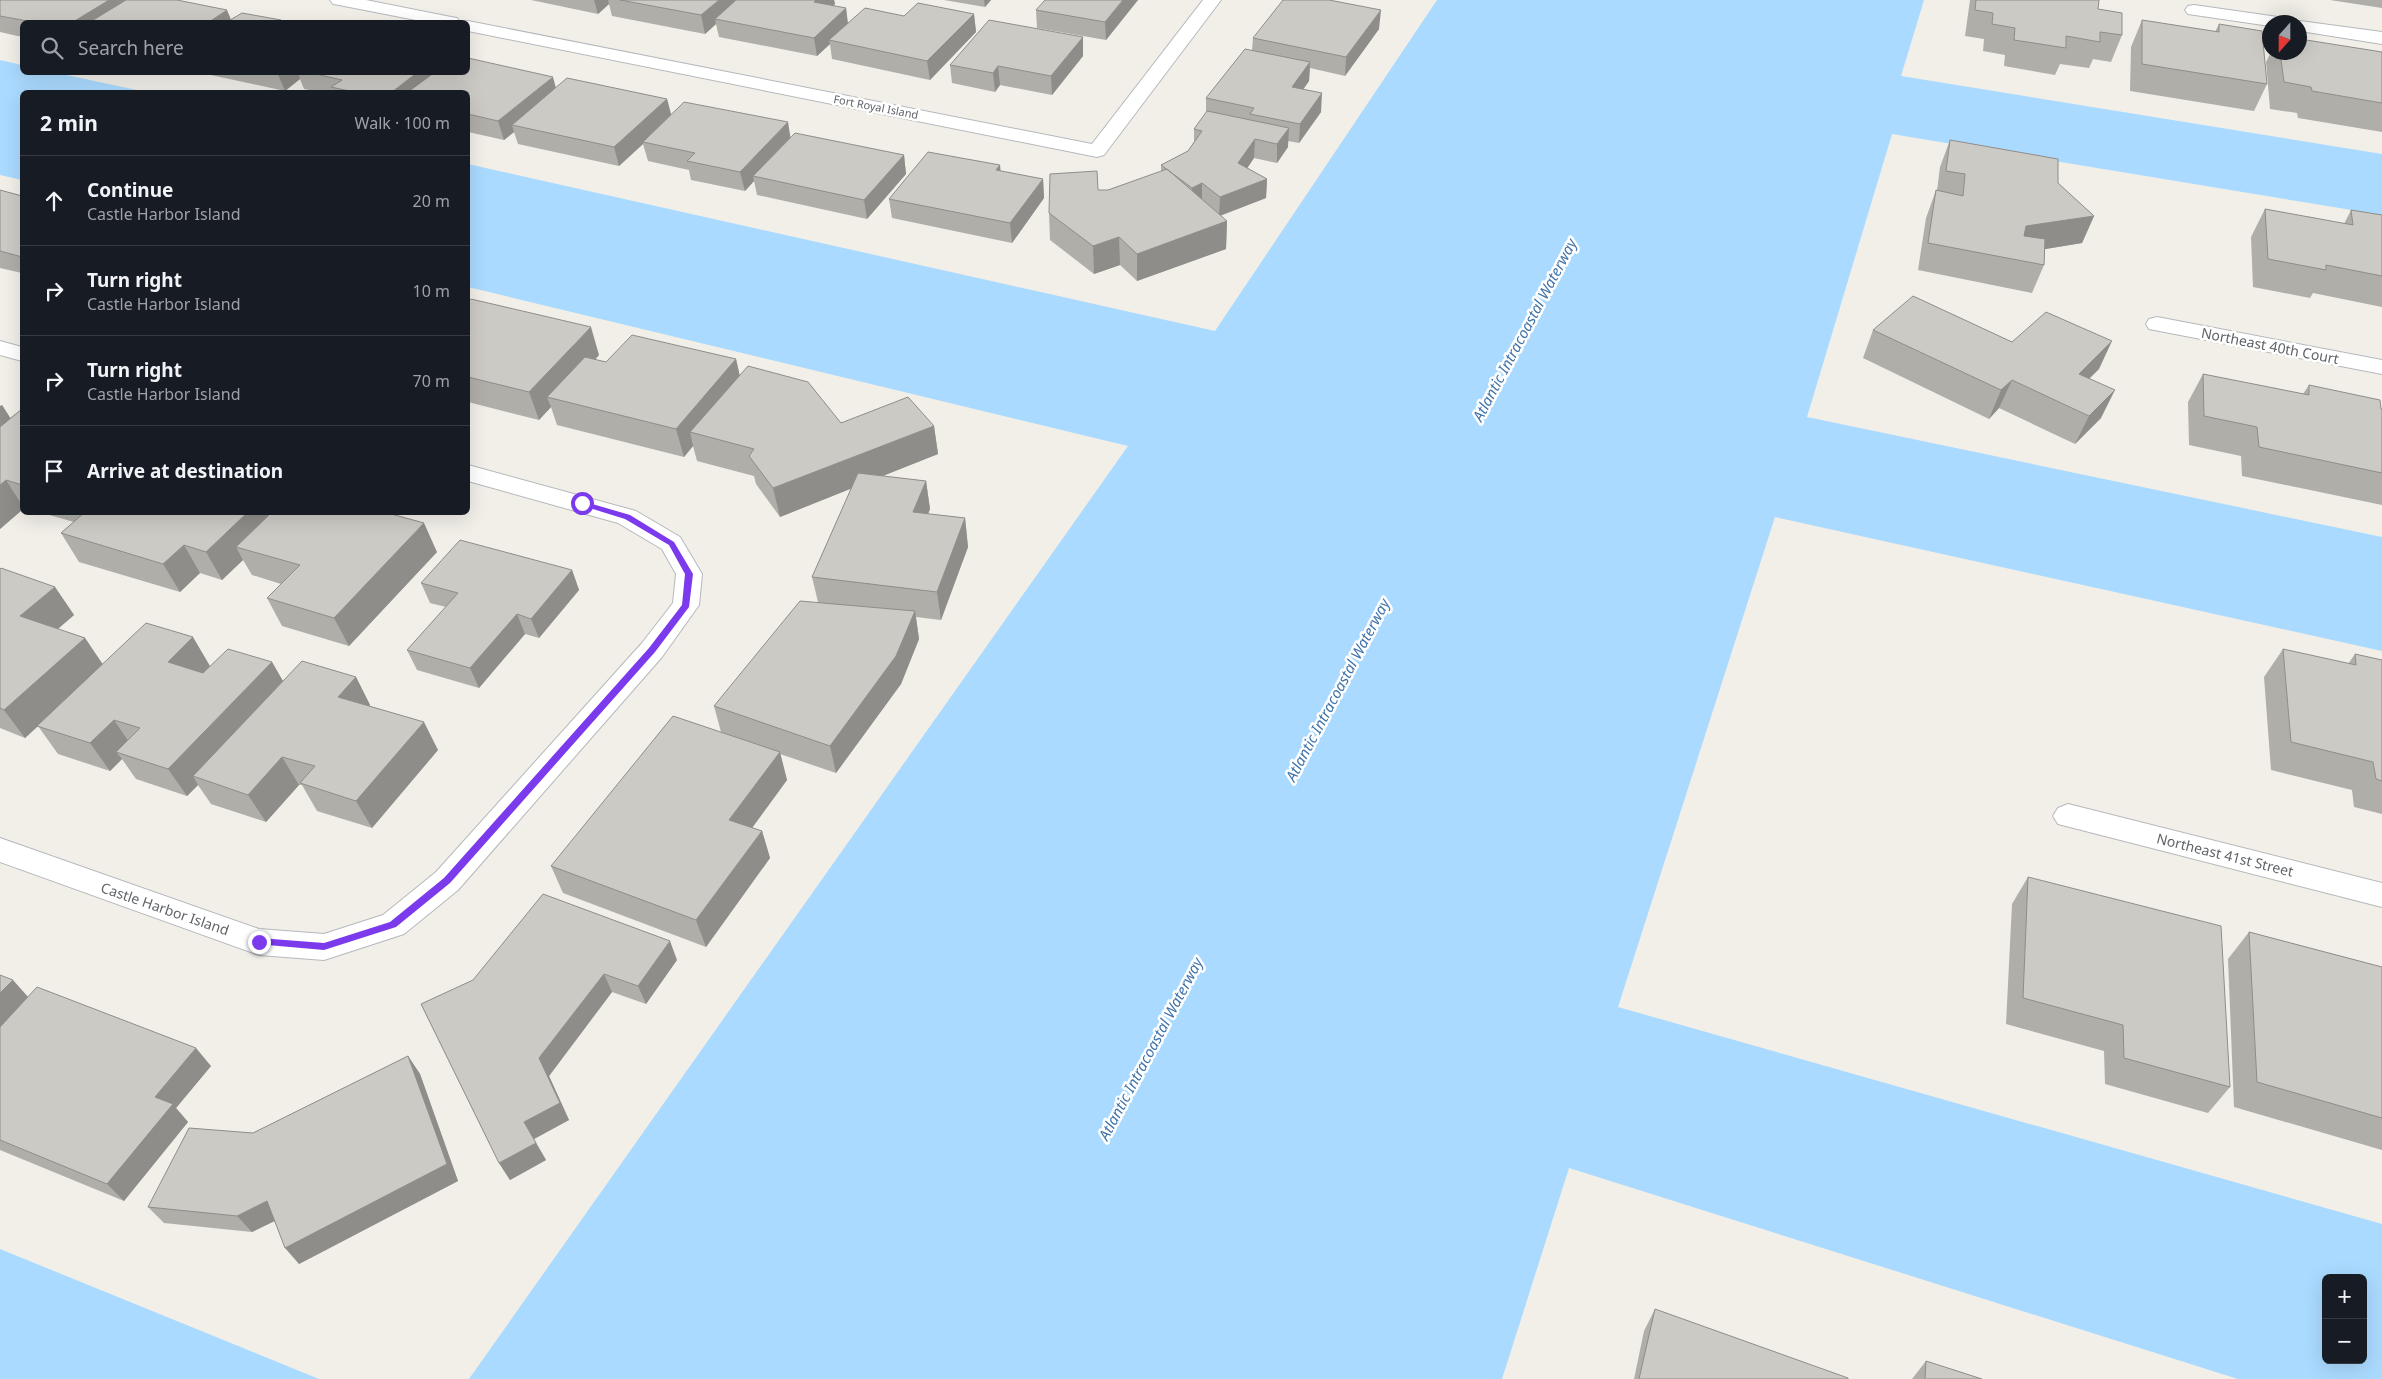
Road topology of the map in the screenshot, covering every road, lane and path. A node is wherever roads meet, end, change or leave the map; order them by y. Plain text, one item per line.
1 (339, 0) edge
2 (1212, 0) edge
3 (2194, 10) dead end
4 (441, 20) edge
5 (2262, 20) edge
6 (470, 26) edge
7 (2307, 27) edge
8 (2382, 38) edge
9 (2157, 324) dead end
10 (0, 348) edge
11 (20, 353) edge
12 (2382, 367) edge
13 (470, 474) edge
14 (2068, 816) dead end
15 (0, 850) edge
16 (2382, 895) edge

1 - 4 street
2 - 6 street, Fort Royal Island
3 - 5 street
7 - 8 street
9 - 12 street, Northeast 40th Court
10 - 11 street
13 - 15 street, Castle Harbor Island
14 - 16 street, Northeast 41st Street

